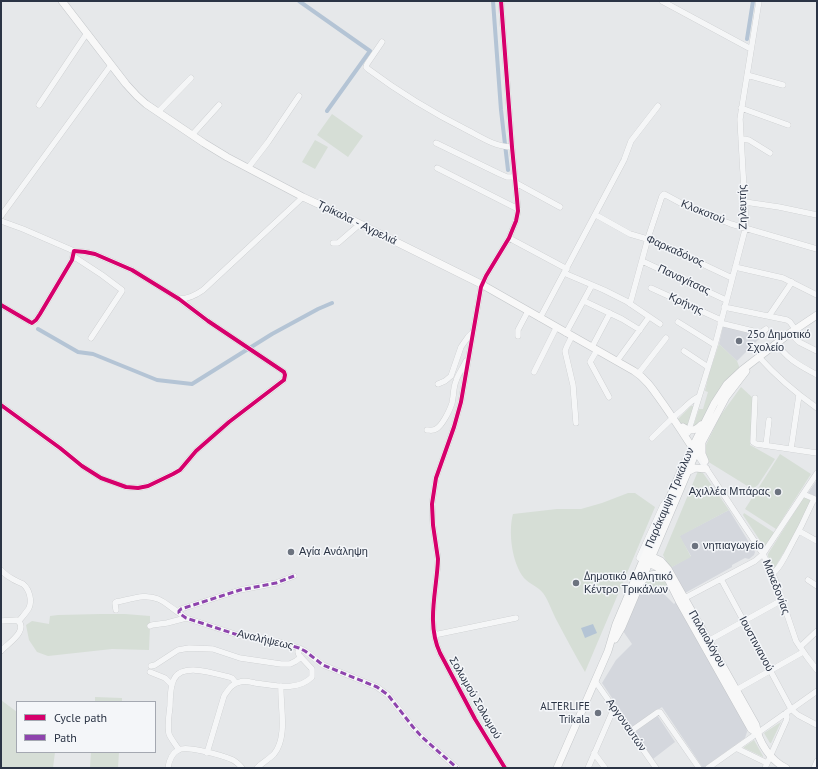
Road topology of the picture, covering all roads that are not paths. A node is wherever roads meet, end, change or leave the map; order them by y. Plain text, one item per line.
1 (62, 1) edge
2 (501, 1) edge
3 (662, 1) edge
4 (759, 1) edge
5 (87, 33) junction
6 (382, 42) dead end
7 (751, 49) junction
8 (111, 65) junction
9 (746, 75) junction
10 (192, 78) dead end
11 (783, 85) dead end
12 (299, 96) dead end
13 (39, 105) dead end
14 (219, 105) dead end
15 (658, 106) dead end
16 (742, 108) junction
17 (158, 112) junction
18 (788, 125) dead end
19 (192, 135) junction
20 (741, 139) junction
21 (436, 143) dead end
22 (510, 147) junction
23 (770, 153) dead end
24 (248, 168) junction
25 (437, 168) dead end
26 (515, 180) junction
27 (303, 197) junction
28 (745, 202) junction
29 (560, 207) dead end
30 (518, 208) junction
31 (596, 215) junction
32 (817, 215) edge
33 (1, 216) edge
34 (1, 221) edge
35 (360, 224) junction
36 (745, 228) junction
37 (509, 238) junction
38 (648, 238) junction
39 (332, 242) dead end
40 (817, 249) edge
41 (74, 254) junction
42 (642, 261) junction
43 (735, 267) junction
44 (565, 271) junction
45 (732, 278) junction
46 (792, 282) junction
47 (481, 284) junction
48 (592, 285) junction
49 (651, 288) dead end
50 (817, 295) edge
51 (179, 299) junction
52 (726, 300) junction
53 (584, 301) junction
54 (630, 304) junction
55 (1, 305) edge
56 (724, 307) junction
57 (528, 311) junction
58 (610, 313) junction
59 (769, 316) junction
60 (817, 316) edge
61 (649, 317) junction
62 (540, 318) junction
63 (678, 322) dead end
64 (721, 322) junction
65 (660, 324) dead end
66 (556, 328) junction
67 (766, 329) dead end
68 (640, 330) junction
69 (792, 331) junction
70 (473, 332) junction
71 (569, 335) junction
72 (518, 336) dead end
73 (91, 338) dead end
74 (666, 338) dead end
75 (776, 343) junction
76 (715, 345) junction
77 (594, 348) junction
78 (684, 351) dead end
79 (817, 351) edge
80 (470, 352) junction
81 (758, 358) junction
82 (617, 361) junction
83 (708, 367) junction
84 (534, 372) dead end
85 (638, 374) junction
86 (817, 375) edge
87 (438, 384) dead end
88 (799, 394) junction
89 (609, 397) dead end
90 (698, 397) junction
91 (755, 398) dead end
92 (1, 405) edge
93 (817, 408) edge
94 (673, 417) junction
95 (769, 420) dead end
96 (704, 422) junction
97 (576, 423) dead end
98 (427, 430) dead end
99 (686, 431) junction
100 (652, 438) dead end
101 (702, 441) junction
102 (766, 445) junction
103 (695, 448) junction
104 (791, 449) junction
105 (817, 453) edge
106 (705, 461) junction
107 (706, 469) junction
108 (687, 472) junction
109 (817, 473) edge
110 (718, 487) junction
111 (803, 494) junction
112 (816, 500) edge
113 (799, 531) junction
114 (659, 541) junction
115 (817, 541) edge
116 (763, 554) junction
117 (647, 557) junction
118 (1, 570) edge
119 (667, 573) junction
120 (773, 573) junction
121 (294, 576) dead end
122 (721, 579) junction
123 (808, 580) dead end
124 (641, 582) junction
125 (817, 586) edge
126 (681, 600) junction
127 (782, 600) junction
128 (116, 610) dead end
129 (179, 613) junction
130 (186, 618) junction
131 (516, 618) dead end
132 (1, 621) edge
133 (19, 621) junction
134 (744, 621) junction
135 (150, 626) dead end
136 (817, 631) edge
137 (434, 635) junction
138 (708, 640) junction
139 (299, 648) junction
140 (801, 650) junction
141 (1, 651) edge
142 (608, 651) junction
143 (301, 657) junction
144 (817, 670) edge
145 (770, 671) junction
146 (595, 681) junction
147 (236, 683) junction
148 (172, 685) junction
149 (281, 686) junction
150 (736, 690) junction
151 (817, 692) edge
152 (614, 708) junction
153 (789, 711) junction
154 (817, 725) edge
155 (631, 731) junction
156 (757, 733) junction
157 (736, 748) junction
158 (179, 750) junction
159 (207, 752) junction
160 (594, 753) junction
161 (817, 761) edge
162 (767, 762) edge
163 (168, 768) edge
164 (242, 768) edge
165 (257, 768) edge
166 (457, 768) edge
167 (505, 768) edge
168 (557, 768) edge
169 (588, 768) edge
170 (605, 768) edge
171 (656, 768) edge
172 (699, 768) edge
173 (708, 768) edge
174 (786, 768) edge
175 (814, 768) edge

1 - 5 main road, Τρίκαλα - Αγρελιά
2 - 22 street
3 - 7 street
4 - 7 street, Ζηλευτής
5 - 8 main road, Τρίκαλα - Αγρελιά
5 - 13 street
6 - 22 street
7 - 9 street, Ζηλευτής
8 - 17 main road, Τρίκαλα - Αγρελιά
8 - 33 street
9 - 11 street
9 - 16 street, Ζηλευτής
10 - 17 street
12 - 24 street
14 - 19 street
15 - 31 street
16 - 18 street
16 - 20 street, Ζηλευτής
17 - 19 main road, Τρίκαλα - Αγρελιά
19 - 24 main road, Τρίκαλα - Αγρελιά
20 - 23 street
20 - 28 street, Ζηλευτής
21 - 26 street
22 - 26 street
24 - 27 main road, Τρίκαλα - Αγρελιά
25 - 30 street
26 - 29 street
26 - 30 street
27 - 35 main road, Τρίκαλα - Αγρελιά
27 - 51 street
28 - 32 street
28 - 36 street, Ζηλευτής
30 - 37 street
31 - 38 street, Φαρκαδόνος
31 - 44 street
34 - 41 street
35 - 39 street
35 - 47 main road, Τρίκαλα - Αγρελιά
36 - 38 street, Κλοκοτού
36 - 40 street, Κλοκοτού
36 - 43 street, Ζηλευτής
37 - 44 street
37 - 47 street
38 - 42 street
38 - 45 street, Φαρκαδόνος
41 - 51 street
41 - 55 street
41 - 73 street
42 - 52 street, Παναγίτσας
42 - 54 street
43 - 45 street, Ζηλευτής
43 - 46 street
44 - 48 street
44 - 62 street
45 - 52 street, Ζηλευτής
46 - 50 street
46 - 59 street
47 - 57 main road, Τρίκαλα - Αγρελιά
47 - 70 street
48 - 53 street
48 - 54 street
49 - 64 street, Κρήνης
51 - 92 street
52 - 56 street, Ζηλευτής
53 - 58 street
53 - 71 street
54 - 61 street
56 - 59 street
56 - 64 street, Ζηλευτής
57 - 62 main road, Τρίκαλα - Αγρελιά
57 - 72 street
58 - 68 street
58 - 77 street
59 - 69 street
60 - 69 main road, Παράκαμψη Τρικάλων
61 - 65 street
61 - 68 street
62 - 66 main road, Τρίκαλα - Αγρελιά
63 - 76 street
64 - 67 street, Κρήνης
64 - 76 street, Ζηλευτής
66 - 71 main road, Τρίκαλα - Αγρελιά
66 - 84 street
68 - 82 street
69 - 75 main road, Παράκαμψη Τρικάλων
69 - 79 street
70 - 80 street
70 - 87 street
71 - 77 main road, Τρίκαλα - Αγρελιά
71 - 97 street
74 - 85 street
75 - 81 main road, Παράκαμψη Τρικάλων
75 - 86 street
76 - 83 street, Ζηλευτής
77 - 82 main road, Τρίκαλα - Αγρελιά
77 - 89 street
78 - 83 street
80 - 98 street
80 - 137 street, Σολωμού Σολωμού
81 - 88 street
81 - 96 main road, Παράκαμψη Τρικάλων
81 - 101 main road, Παράκαμψη Τρικάλων
82 - 85 main road, Τρίκαλα - Αγρελιά
83 - 90 street, Ζηλευτής
85 - 94 main road, Τρίκαλα - Αγρελιά
88 - 93 street
88 - 104 street
90 - 94 street
90 - 99 street, Ζηλευτής
91 - 102 street
94 - 99 main road, Τρίκαλα - Αγρελιά
94 - 100 street
94 - 103 main road, Τρίκαλα - Αγρελιά
95 - 102 street
96 - 99 main road
96 - 103 main road, Παράκαμψη Τρικάλων
99 - 103 main road, Τρίκαλα - Αγρελιά
101 - 103 main road, Παράκαμψη Τρικάλων
101 - 106 main road
102 - 104 street
103 - 106 street, Μακεδονίας
103 - 107 street, Μακεδονίας
103 - 108 main road, Παράκαμψη Τρικάλων
103 - 117 main road, Παράκαμψη Τρικάλων
104 - 105 street
106 - 110 street, Μακεδονίας
107 - 108 main road
107 - 110 street, Μακεδονίας
108 - 114 main road, Παράκαμψη Τρικάλων
109 - 111 street
110 - 116 street, Μακεδονίας
111 - 112 street
111 - 116 street
112 - 113 street
113 - 115 street
113 - 120 street
114 - 117 main road, Παράκαμψη Τρικάλων
114 - 119 main road
116 - 120 street, Μακεδονίας
116 - 122 street
117 - 119 main road, Παλαιολόγου
117 - 124 main road, Παράκαμψη Τρικάλων
117 - 142 main road, Παράκαμψη Τρικάλων
118 - 133 street
119 - 124 main road
119 - 126 main road, Παλαιολόγου
120 - 127 street, Μακεδονίας
121 - 129 street
122 - 126 street
122 - 134 street, Ιουστινιανού
123 - 125 street
124 - 142 main road, Παράκαμψη Τρικάλων
126 - 138 main road, Παλαιολόγου
126 - 156 main road, Παλαιολόγου
127 - 134 street
127 - 140 street, Μακεδονίας
128 - 129 street, Αναλήψεως
129 - 130 street, Αναλήψεως
130 - 135 street
130 - 139 street, Αναλήψεως
131 - 137 street
132 - 133 street
133 - 141 street
134 - 138 street
134 - 145 street, Ιουστινιανού
136 - 140 street
137 - 167 street, Σολωμού Σολωμού
138 - 150 main road, Παλαιολόγου
139 - 143 street
139 - 166 street, Αναλήψεως
140 - 144 street, Μακεδονίας
140 - 145 street
142 - 146 main road, Παράκαμψη Τρικάλων
143 - 148 street
143 - 149 street
145 - 150 street
145 - 153 street, Ιουστινιανού
146 - 152 street, Αργοναυτών
146 - 168 main road, Παράκαμψη Τρικάλων
147 - 148 street
147 - 149 street
147 - 159 street
148 - 158 street
149 - 165 street
150 - 156 main road, Παλαιολόγου
151 - 153 street
152 - 155 street, Αργοναυτών
152 - 160 street
153 - 154 street
153 - 156 street
153 - 162 street
155 - 171 street, Αργοναυτών
155 - 172 street
156 - 157 street
156 - 162 main road, Παλαιολόγου
157 - 162 street
157 - 173 street
158 - 159 street
158 - 163 street
159 - 164 street
160 - 169 street
160 - 170 street
161 - 175 street
162 - 174 main road

